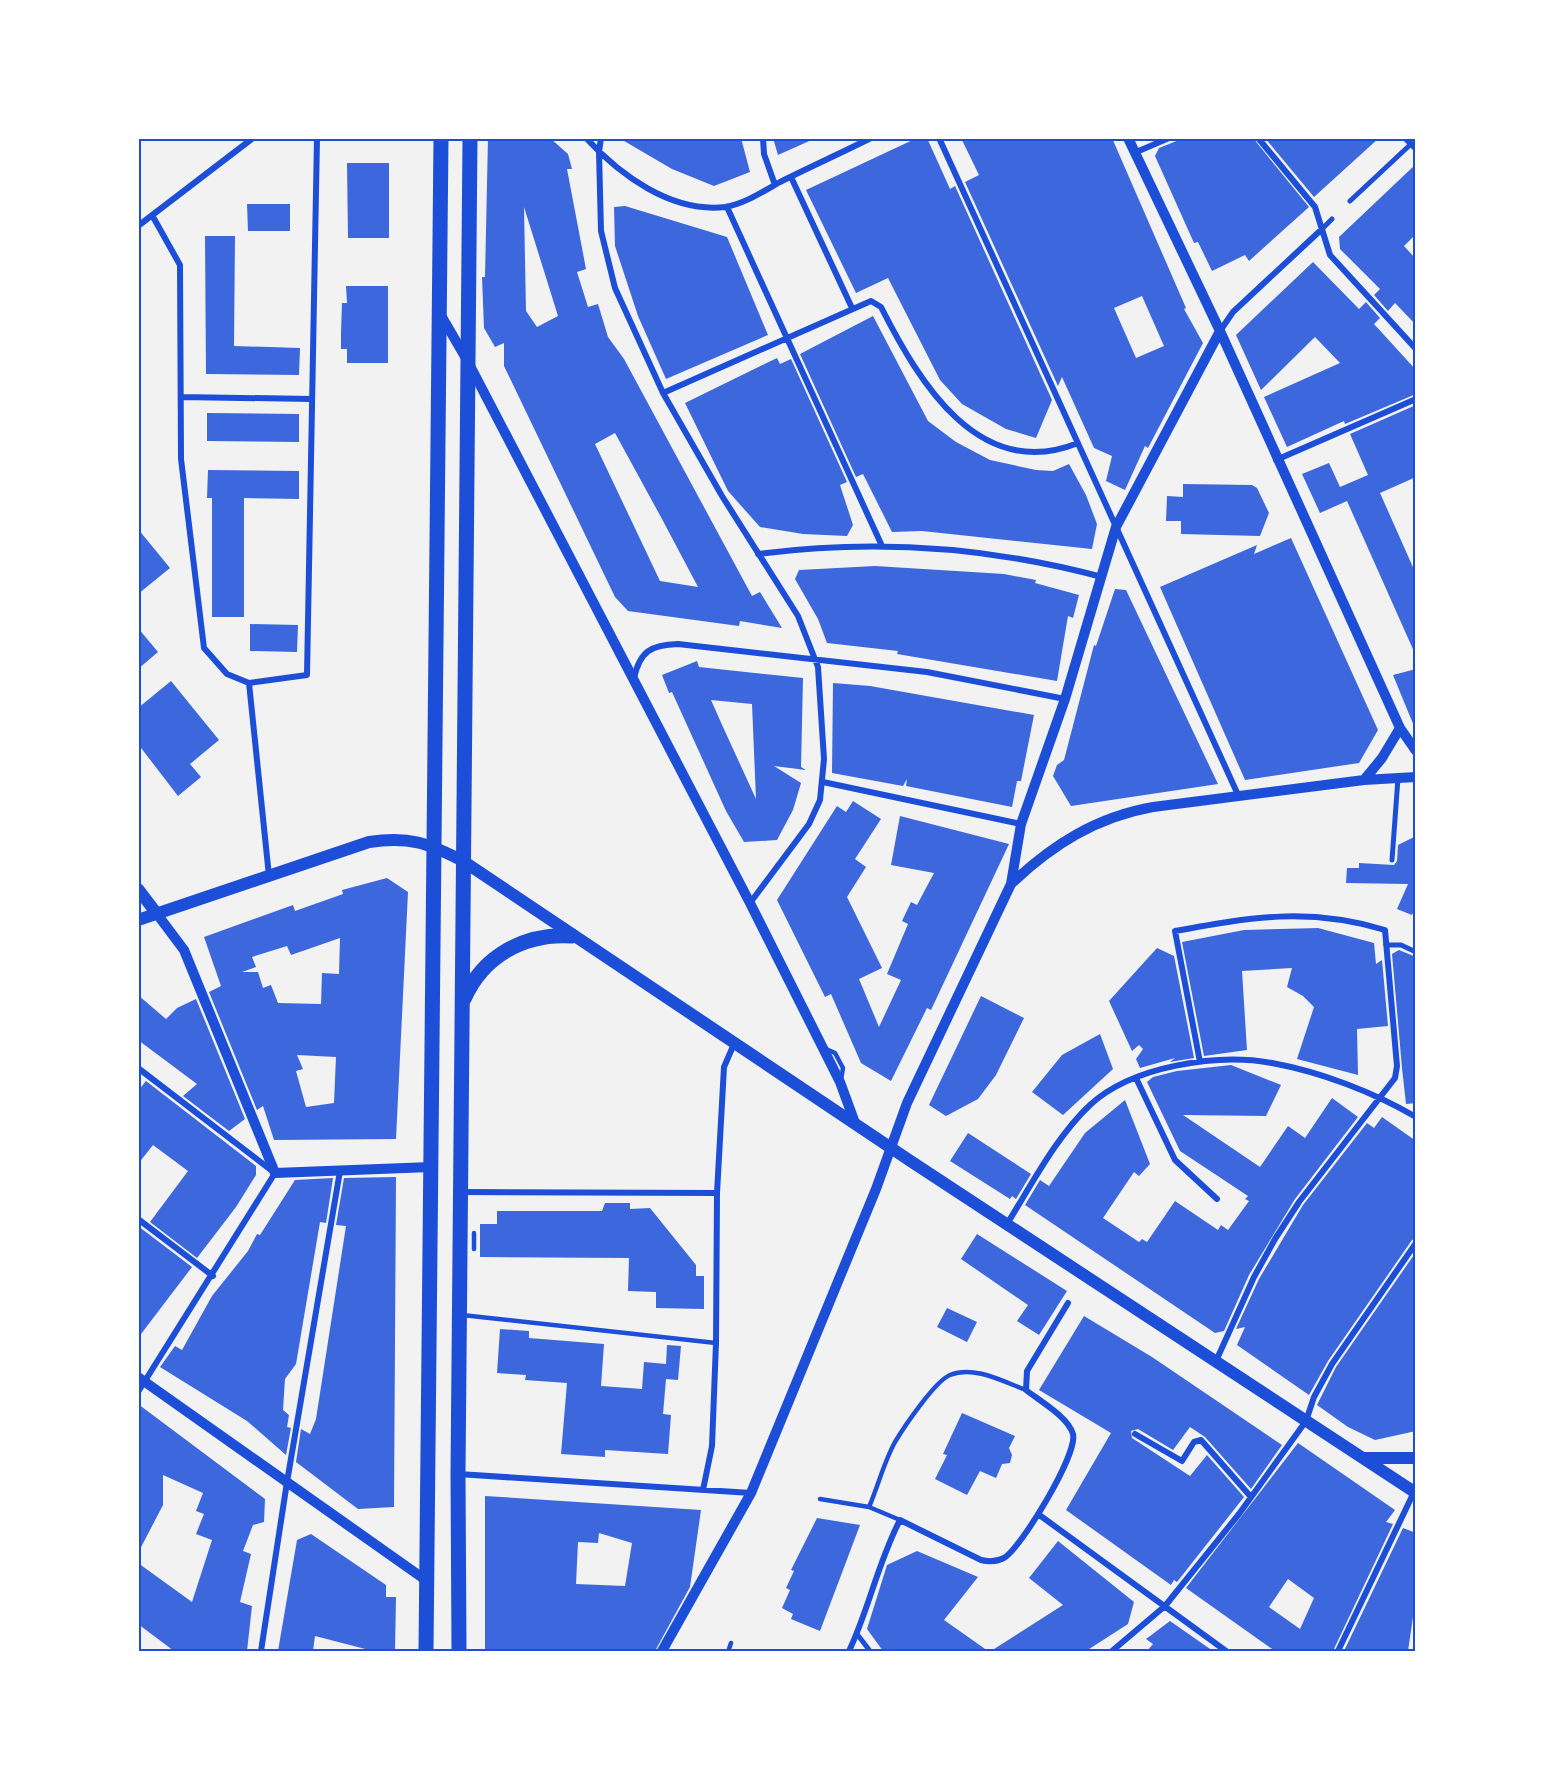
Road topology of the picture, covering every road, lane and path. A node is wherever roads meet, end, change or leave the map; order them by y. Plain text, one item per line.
1 (253, 138) edge
2 (317, 138) edge
3 (441, 138) edge
4 (470, 138) edge
5 (586, 138) edge
6 (601, 138) edge
7 (763, 138) edge
8 (871, 138) edge
9 (939, 138) edge
10 (1128, 138) edge
11 (1169, 138) edge
12 (1258, 138) edge
13 (1405, 138) edge
14 (1413, 147) edge
15 (599, 152) junction
16 (1134, 153) junction
17 (791, 177) junction
18 (775, 185) junction
19 (1350, 201) dead end
20 (727, 207) junction
21 (152, 214) junction
22 (1332, 219) dead end
23 (138, 225) edge
24 (1322, 229) junction
25 (852, 308) junction
26 (438, 310) junction
27 (1220, 331) junction
28 (787, 338) junction
29 (1416, 349) edge
30 (467, 360) junction
31 (663, 393) junction
32 (181, 397) junction
33 (312, 399) junction
34 (1416, 399) edge
35 (1078, 443) junction
36 (1276, 460) junction
37 (1116, 527) junction
38 (882, 546) junction
39 (758, 554) junction
40 (1102, 577) junction
41 (817, 660) junction
42 (634, 678) junction
43 (249, 682) junction
44 (1065, 699) junction
45 (1400, 728) junction
46 (1416, 752) edge
47 (1416, 777) edge
48 (1398, 778) junction
49 (1364, 780) junction
50 (823, 782) junction
51 (1239, 797) junction
52 (1021, 824) junction
53 (434, 846) junction
54 (1392, 860) dead end
55 (463, 861) junction
56 (269, 877) junction
57 (1011, 884) junction
58 (138, 890) edge
59 (750, 903) junction
60 (157, 914) junction
61 (138, 920) edge
62 (572, 936) junction
63 (1386, 945) junction
64 (1416, 952) edge
65 (462, 1005) junction
66 (735, 1043) junction
67 (1200, 1062) junction
68 (138, 1068) edge
69 (1137, 1078) junction
70 (1380, 1097) junction
71 (1416, 1117) edge
72 (855, 1123) junction
73 (891, 1146) junction
74 (431, 1167) junction
75 (340, 1171) junction
76 (275, 1173) junction
77 (460, 1192) junction
78 (717, 1193) junction
79 (1217, 1199) dead end
80 (138, 1219) edge
81 (1007, 1224) junction
82 (474, 1233) dead end
83 (1416, 1244) edge
84 (474, 1249) dead end
85 (213, 1276) junction
86 (1068, 1303) dead end
87 (459, 1315) junction
88 (716, 1343) junction
89 (1215, 1361) junction
90 (142, 1380) edge
91 (1026, 1390) junction
92 (138, 1392) edge
93 (1306, 1420) junction
94 (1135, 1434) dead end
95 (1363, 1458) junction
96 (1416, 1458) edge
97 (458, 1474) junction
98 (287, 1482) junction
99 (703, 1490) junction
100 (1415, 1492) edge
101 (751, 1493) junction
102 (1251, 1497) junction
103 (820, 1499) dead end
104 (869, 1507) junction
105 (1038, 1514) junction
106 (900, 1520) junction
107 (427, 1581) junction
108 (1165, 1606) junction
109 (857, 1634) junction
110 (731, 1643) dead end
111 (729, 1649) dead end
112 (261, 1651) edge
113 (426, 1651) edge
114 (459, 1651) edge
115 (662, 1651) edge
116 (849, 1651) edge
117 (870, 1651) edge
118 (1112, 1651) edge
119 (1226, 1651) edge
120 (1338, 1651) edge

1 - 21 street
2 - 33 street
3 - 26 highway
4 - 30 highway
5 - 15 street
6 - 15 street
7 - 18 street
8 - 17 street
9 - 35 street
10 - 16 street
11 - 16 street
12 - 24 street
13 - 14 street
14 - 19 street
15 - 20 street
15 - 31 street
16 - 27 street
17 - 18 street
17 - 25 street
18 - 20 street
20 - 28 street
21 - 23 street
21 - 32 street
22 - 24 street
24 - 27 street
24 - 29 street
25 - 28 street
25 - 35 street
26 - 30 street
26 - 53 highway
27 - 36 street
27 - 37 street
28 - 31 street
28 - 38 street
30 - 42 street
30 - 55 highway
31 - 39 street
32 - 33 street
32 - 43 street
33 - 43 street
34 - 36 street
35 - 37 street
36 - 45 street
37 - 40 street
37 - 51 street
38 - 39 street
38 - 40 street
39 - 41 street
40 - 44 street
41 - 42 street
41 - 44 street
41 - 50 street
42 - 59 street
43 - 56 street
44 - 52 street
45 - 46 street
45 - 49 street
47 - 48 street
48 - 49 street
48 - 54 street
49 - 51 street
50 - 52 street
50 - 59 street
51 - 57 street
52 - 57 street
53 - 55 main road
53 - 56 main road
53 - 74 highway
55 - 62 main road
55 - 65 highway
56 - 60 main road
57 - 73 street
58 - 60 main road
59 - 72 street
60 - 61 main road
60 - 76 street
62 - 65 highway
62 - 66 main road
63 - 64 street
63 - 67 street
63 - 70 street
65 - 77 highway
66 - 72 main road
66 - 78 street
67 - 69 street
67 - 70 street
68 - 76 street
69 - 79 street
69 - 81 street
70 - 71 street
70 - 89 street
72 - 73 main road
73 - 81 main road
73 - 101 street
74 - 75 street
74 - 107 highway
75 - 76 street
75 - 98 street
76 - 85 street
77 - 78 street
77 - 87 highway
78 - 88 street
80 - 85 street
81 - 89 main road
82 - 84 lane
83 - 93 street
85 - 90 street
86 - 91 street
87 - 88 lane
87 - 97 highway
88 - 99 street
89 - 93 main road
90 - 92 street
90 - 98 street
91 - 104 lane
91 - 105 street
93 - 95 main road
93 - 102 street
94 - 102 street
95 - 96 main road
95 - 100 main road
97 - 99 street
97 - 114 highway
98 - 107 street
98 - 112 street
99 - 101 street
100 - 120 street
101 - 115 street
102 - 108 street
103 - 104 lane
104 - 106 lane
105 - 106 street
105 - 108 street
106 - 109 street
107 - 113 highway
108 - 118 street
108 - 119 street
109 - 116 street
109 - 117 street
110 - 111 lane

